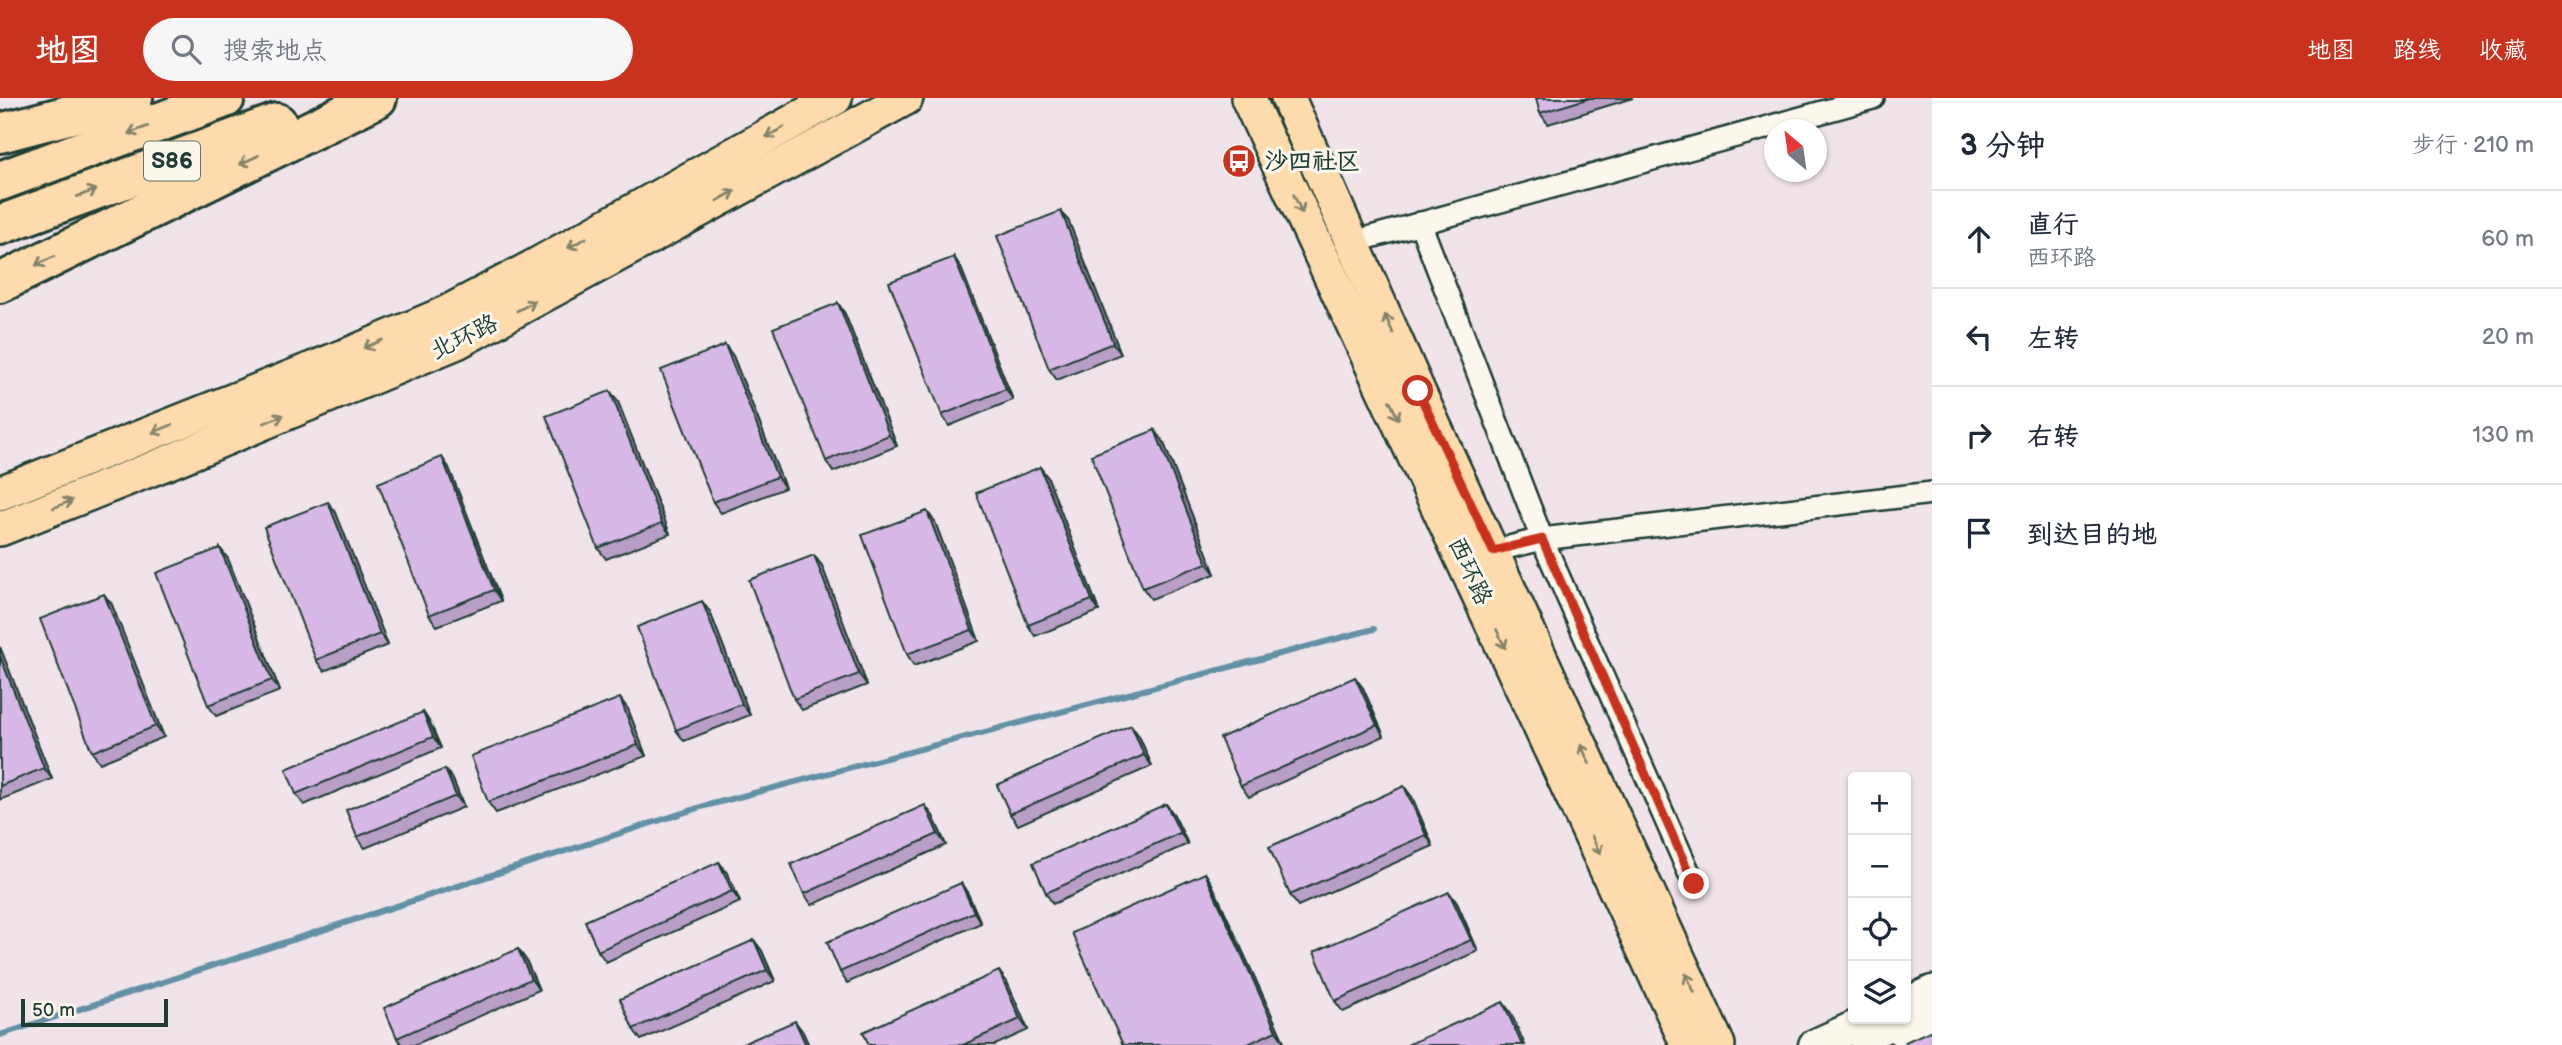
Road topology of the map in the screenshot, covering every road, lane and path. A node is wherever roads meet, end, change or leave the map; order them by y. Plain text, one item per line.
1 (133, 98) edge
2 (225, 98) edge
3 (344, 98) edge
4 (377, 98) edge
5 (835, 98) edge
6 (905, 98) edge
7 (1248, 98) edge
8 (1288, 98) edge
9 (1873, 98) edge
10 (0, 134) edge
11 (0, 181) edge
12 (1420, 223) junction
13 (0, 225) edge
14 (1353, 242) junction
15 (0, 283) edge
16 (0, 493) edge
17 (1932, 493) edge
18 (0, 530) edge
19 (1542, 539) junction
20 (1493, 551) junction
21 (1694, 884) dead end
22 (1932, 991) edge
23 (1911, 1001) edge
24 (1932, 1015) edge
25 (1860, 1024) edge
26 (1688, 1045) edge
27 (1718, 1045) edge
28 (1814, 1045) edge
29 (1866, 1045) edge

1 - 10 highway
2 -> 11 highway, S86
13 -> 3 highway, S86
4 -> 15 highway
5 -> 16 main road, 北环路
18 -> 6 main road, 北环路
7 -> 26 main road, 西环路
8 - 14 main road, 西环路
9 - 12 street
12 - 14 street
12 - 19 street
20 -> 14 main road, 西环路
17 - 19 street
19 - 20 street
19 - 21 street
27 -> 20 main road, 西环路
22 - 23 street
24 - 29 street
25 - 28 street

